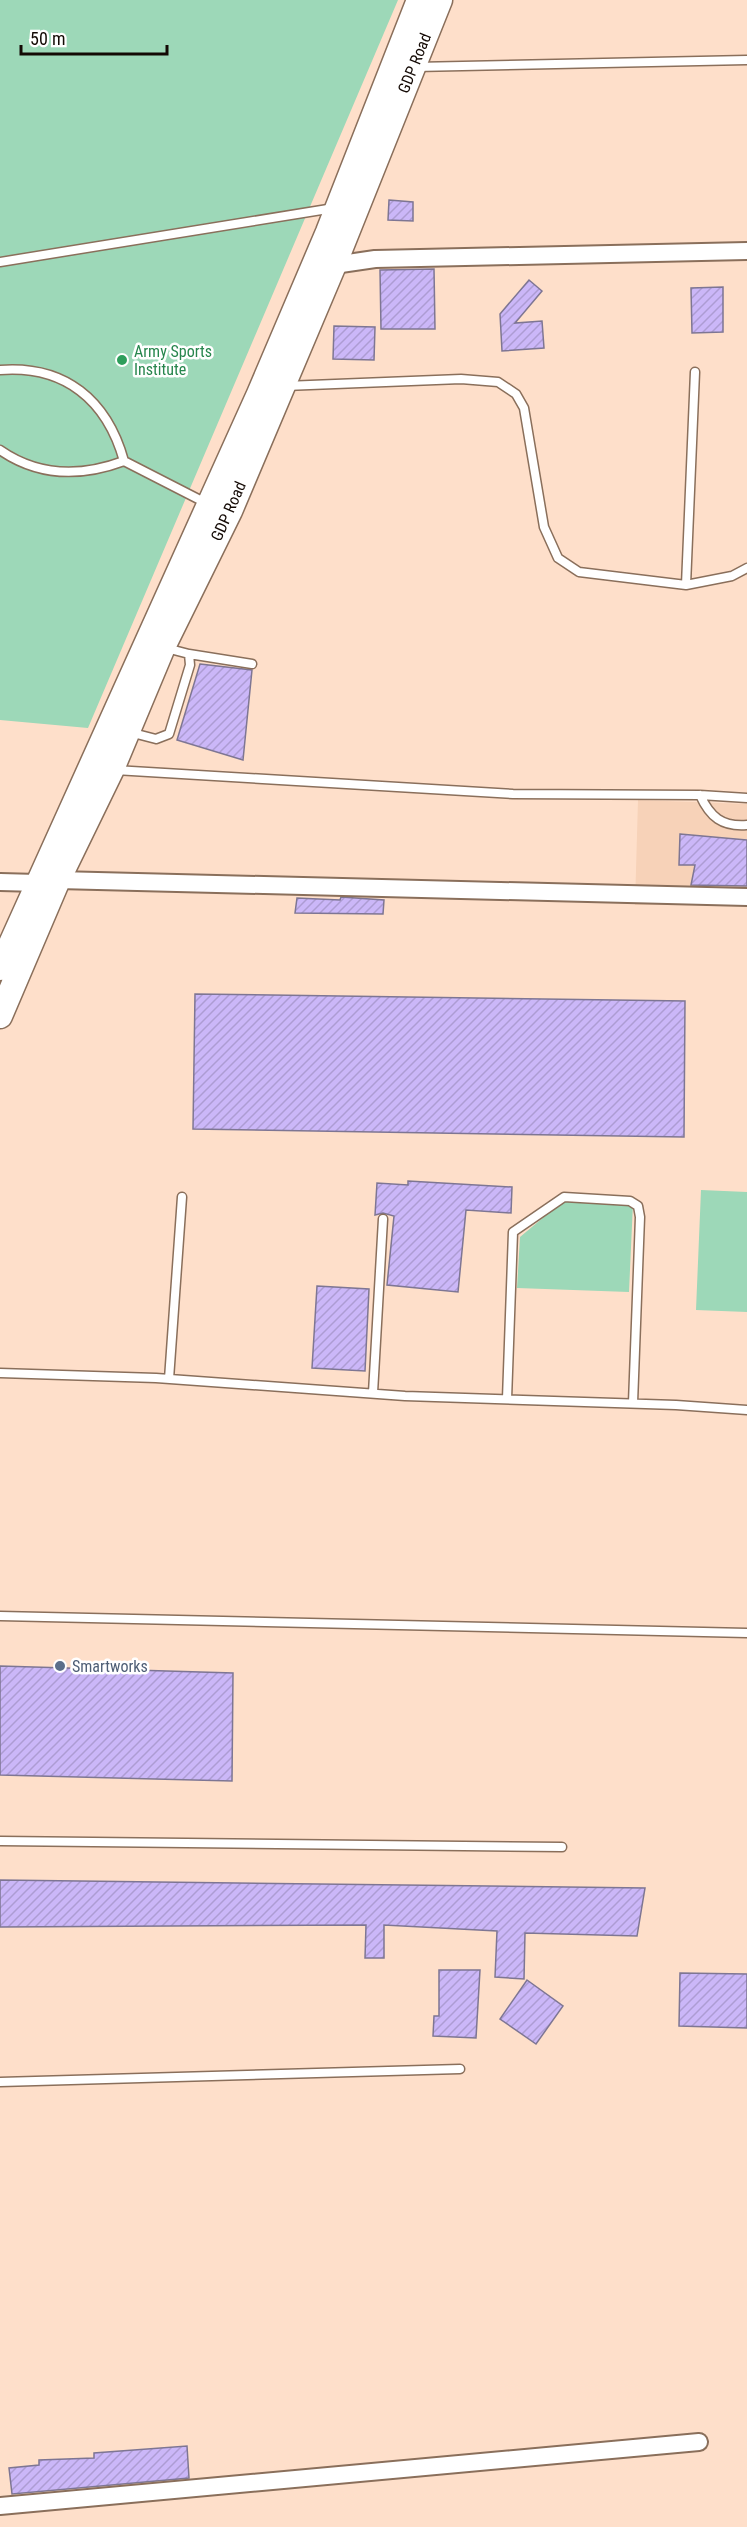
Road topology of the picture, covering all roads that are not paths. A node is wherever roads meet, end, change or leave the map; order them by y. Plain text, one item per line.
1 (419, 0) edge
2 (440, 0) edge
3 (747, 60) edge
4 (412, 67) junction
5 (336, 207) junction
6 (747, 251) edge
7 (0, 262) edge
8 (334, 265) junction
9 (0, 370) edge
10 (695, 372) dead end
11 (280, 387) junction
12 (0, 450) edge
13 (124, 460) junction
14 (220, 508) junction
15 (747, 568) edge
16 (686, 585) junction
17 (163, 647) junction
18 (189, 654) junction
19 (252, 664) dead end
20 (127, 732) junction
21 (112, 770) junction
22 (700, 795) junction
23 (747, 798) edge
24 (747, 825) edge
25 (0, 882) edge
26 (48, 882) junction
27 (747, 897) edge
28 (0, 968) edge
29 (0, 1016) edge
30 (182, 1197) dead end
31 (383, 1219) dead end
32 (0, 1373) edge
33 (169, 1379) junction
34 (373, 1393) junction
35 (507, 1399) junction
36 (633, 1403) junction
37 (747, 1410) edge
38 (0, 1616) edge
39 (747, 1633) edge
40 (0, 1841) edge
41 (562, 1847) dead end
42 (460, 2069) dead end
43 (0, 2082) edge
44 (699, 2442) dead end
45 (0, 2506) edge

1 - 5 main road
2 - 4 main road, GDP Road
3 - 4 lane
4 - 8 main road, GDP Road
5 - 7 lane
5 - 14 main road
6 - 8 street
8 - 11 main road, GDP Road
9 - 13 lane
10 - 16 lane
11 - 14 main road, GDP Road
11 - 16 lane
12 - 13 lane
13 - 14 lane
14 - 17 main road, GDP Road
14 - 26 main road
15 - 16 lane
17 - 18 lane
17 - 20 main road, GDP Road
18 - 19 lane
18 - 20 lane
20 - 21 main road, GDP Road
21 - 22 lane
21 - 26 main road, GDP Road
22 - 23 lane
22 - 24 lane
25 - 26 street
26 - 27 street
26 - 28 main road
26 - 29 main road, GDP Road
30 - 33 lane
31 - 34 lane
32 - 33 lane
33 - 34 lane
34 - 35 lane
35 - 36 lane
35 - 36 lane
36 - 37 lane
38 - 39 lane
40 - 41 lane
42 - 43 lane
44 - 45 street

